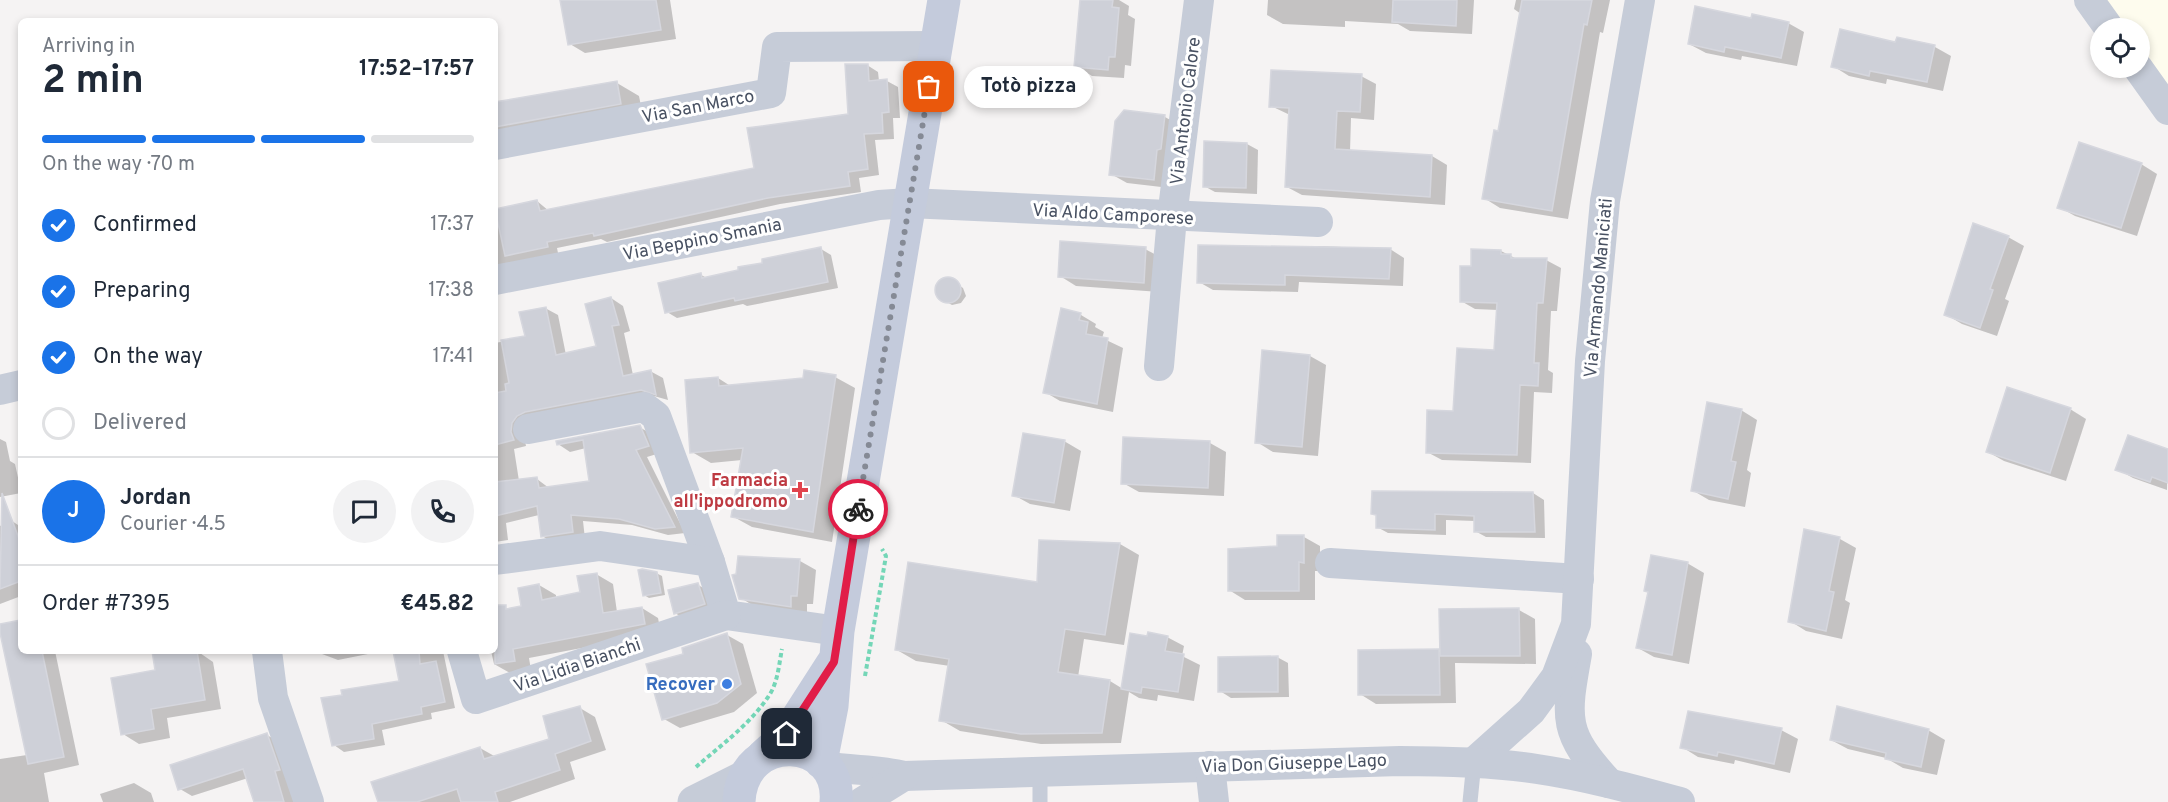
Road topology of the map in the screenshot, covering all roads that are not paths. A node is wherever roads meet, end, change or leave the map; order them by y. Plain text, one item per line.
1 (944, 0) edge
2 (1199, 0) edge
3 (1640, 0) edge
4 (2089, 0) edge
5 (2102, 18) edge
6 (936, 46) junction
7 (2145, 78) edge
8 (2168, 110) edge
9 (498, 144) edge
10 (909, 203) junction
11 (1172, 217) junction
12 (1318, 222) dead end
13 (498, 279) edge
14 (1159, 366) dead end
15 (18, 386) edge
16 (0, 390) edge
17 (528, 429) dead end
18 (498, 560) edge
19 (710, 562) junction
20 (1330, 563) dead end
21 (1579, 579) junction
22 (726, 615) junction
23 (1576, 624) junction
24 (836, 647) junction
25 (267, 654) edge
26 (463, 654) edge
27 (1474, 762) junction
28 (823, 764) junction
29 (1210, 766) junction
30 (1040, 771) junction
31 (904, 776) junction
32 (749, 778) edge
33 (1607, 793) edge
34 (309, 802) edge
35 (694, 802) edge
36 (836, 802) edge
37 (862, 802) edge
38 (1040, 802) edge
39 (1214, 802) edge
40 (1470, 802) edge
41 (1680, 802) edge

1 - 6 main road
2 - 11 street, Via Antonio Calore
3 - 21 street, Via Armando Maniciati
4 - 5 street
6 - 9 street, Via San Marco
6 - 10 main road
7 - 8 street
10 - 11 street, Via Aldo Camporese
10 - 13 street, Via Beppino Smania
10 - 24 main road
11 - 12 street, Via Aldo Camporese
11 - 14 street, Via Antonio Calore
15 - 16 street
17 - 19 street
18 - 19 street
19 - 22 street
20 - 21 street
21 - 23 street, Via Armando Maniciati
22 - 24 street, Via Lidia Bianchi
22 - 26 street, Via Lidia Bianchi
23 - 27 street, Via Armando Maniciati
23 - 33 street, Via Armando Maniciati
24 - 28 main road
24 - 32 main road
25 - 34 street
27 - 29 street, Via Don Giuseppe Lago
27 - 33 street, Via Don Giuseppe Lago
27 - 40 lane
28 - 31 street, Via Don Giuseppe Lago
28 - 32 main road
28 - 36 main road
29 - 30 street, Via Don Giuseppe Lago
29 - 39 street
30 - 31 street, Via Don Giuseppe Lago
30 - 38 lane
31 - 37 street, Via Don Giuseppe Lago
32 - 35 street
33 - 41 street, Via Don Giuseppe Lago

